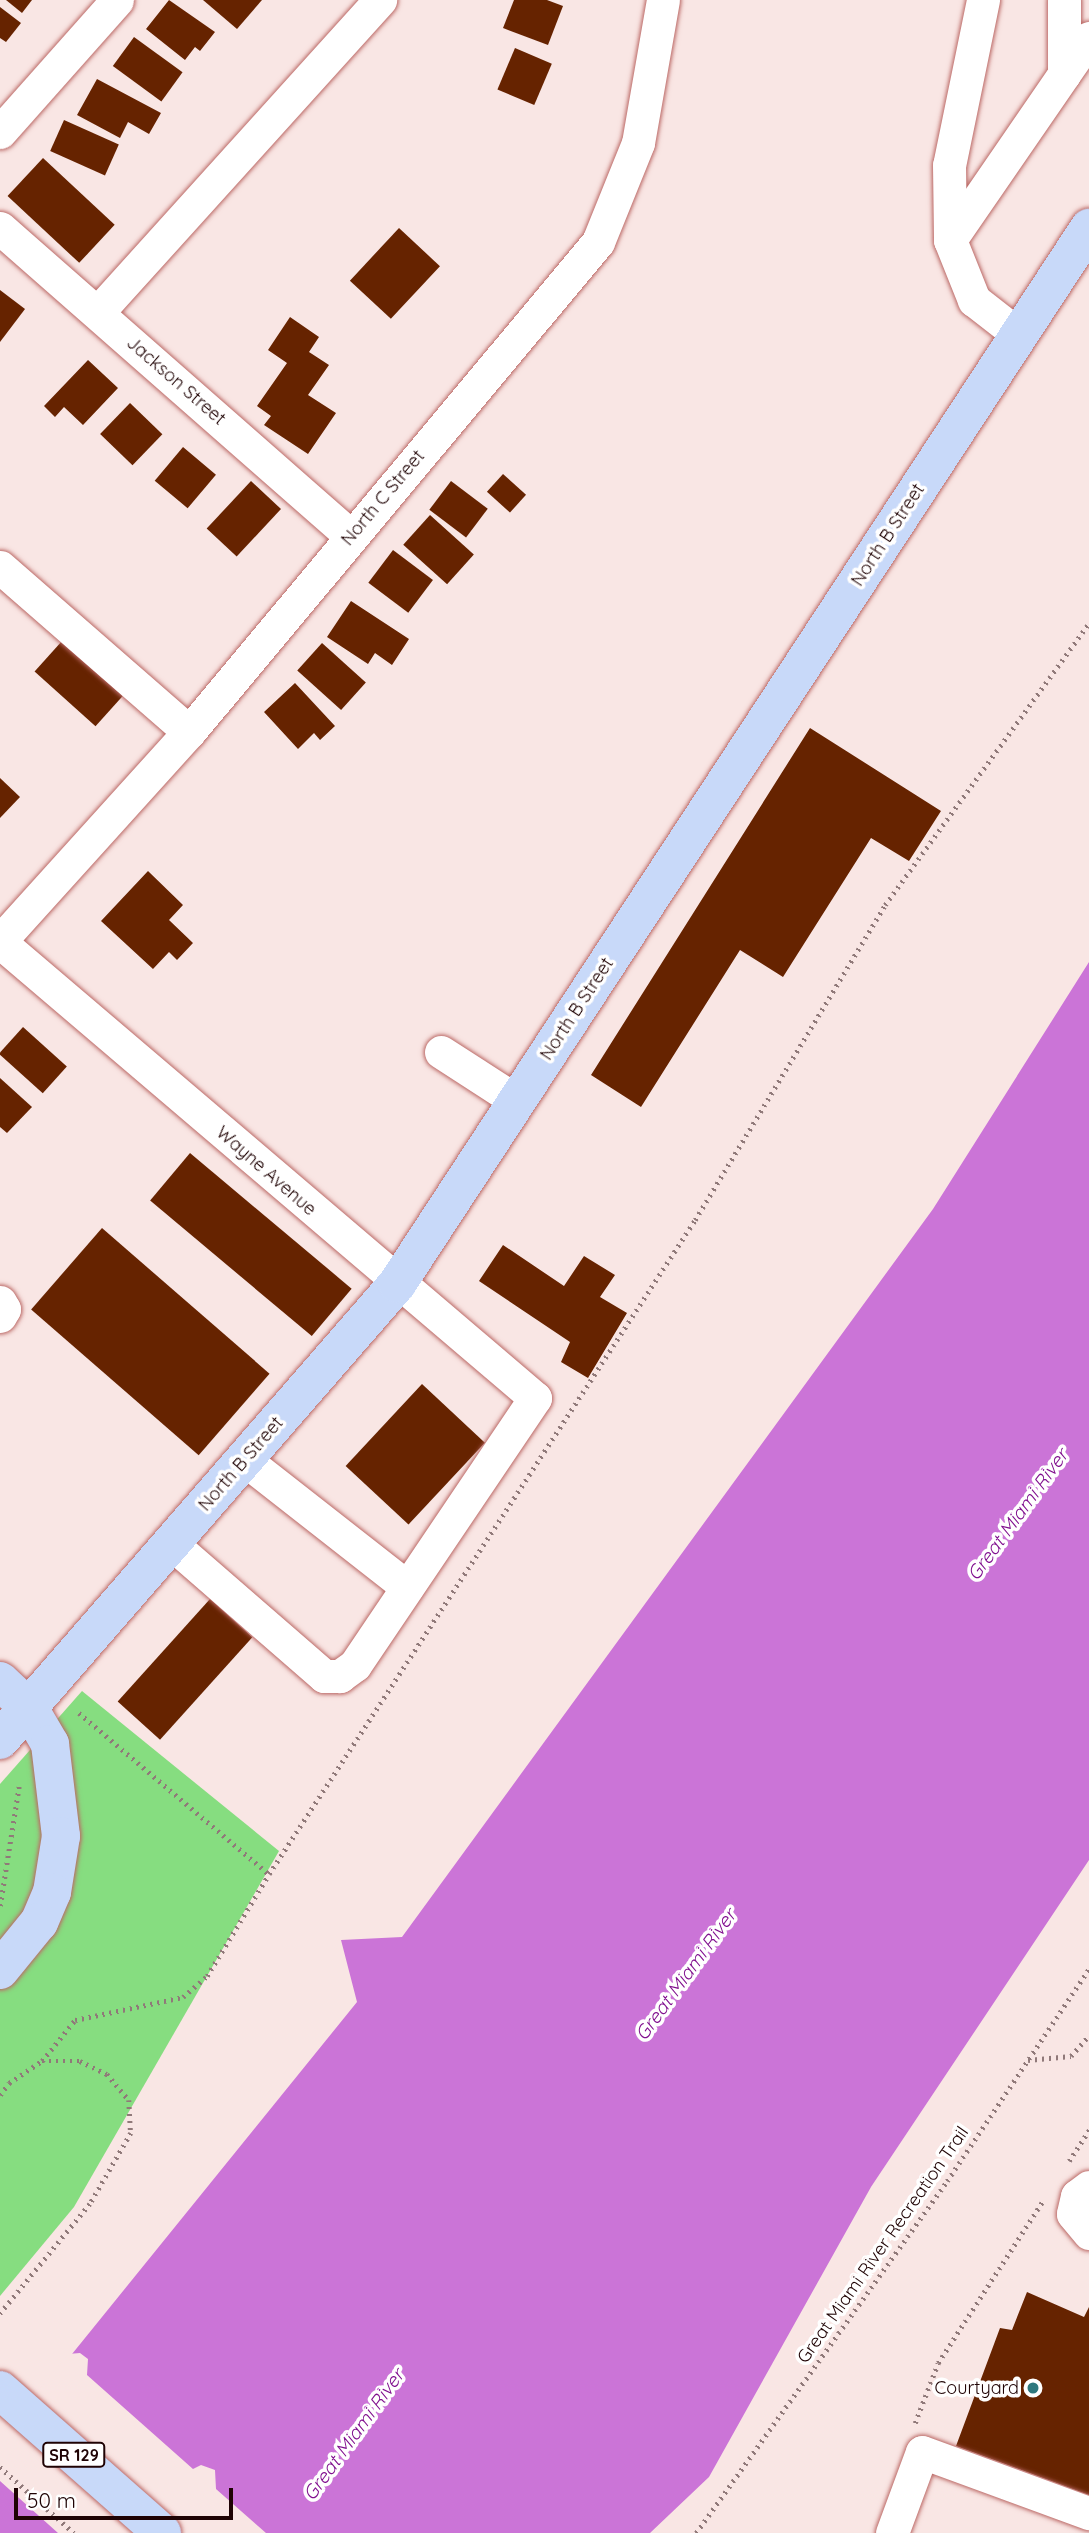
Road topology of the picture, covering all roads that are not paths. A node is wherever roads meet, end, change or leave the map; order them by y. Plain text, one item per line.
1 (117, 0) edge
2 (380, 0) edge
3 (663, 0) edge
4 (983, 0) edge
5 (1064, 0) edge
6 (1089, 38) edge
7 (1064, 74) junction
8 (0, 132) edge
9 (0, 228) edge
10 (1089, 228) edge
11 (950, 240) junction
12 (98, 312) junction
13 (1019, 334) junction
14 (351, 536) junction
15 (0, 567) edge
16 (189, 732) junction
17 (0, 941) edge
18 (441, 1052) dead end
19 (517, 1101) junction
20 (397, 1284) junction
21 (0, 1302) edge
22 (0, 1316) edge
23 (245, 1460) junction
24 (172, 1544) junction
25 (407, 1587) junction
26 (0, 1681) edge
27 (29, 1708) junction
28 (0, 1740) edge
29 (0, 1970) edge
30 (1078, 2176) edge
31 (1089, 2232) edge
32 (0, 2390) edge
33 (1089, 2513) edge
34 (162, 2533) edge
35 (892, 2533) edge

1 - 8 street
2 - 12 street
3 - 14 street, North C Street
4 - 11 street
5 - 7 street
6 - 7 street
7 - 11 street
9 - 12 street, Jackson Street
10 - 13 main road, North B Street
11 - 13 street
12 - 14 street, Jackson Street
13 - 19 main road, North B Street
14 - 16 street, North C Street
15 - 16 street
16 - 17 street, North C Street
17 - 20 street, Wayne Avenue
18 - 19 street
19 - 20 main road, North B Street
20 - 23 main road, North B Street
20 - 25 street, Wayne Avenue
21 - 22 street
23 - 24 main road, North B Street
23 - 25 street
24 - 25 street
24 - 27 main road, North B Street
26 - 27 main road
27 - 28 main road, North B Street
27 - 29 main road
30 - 31 street
32 - 34 main road, SR 129
33 - 35 street

